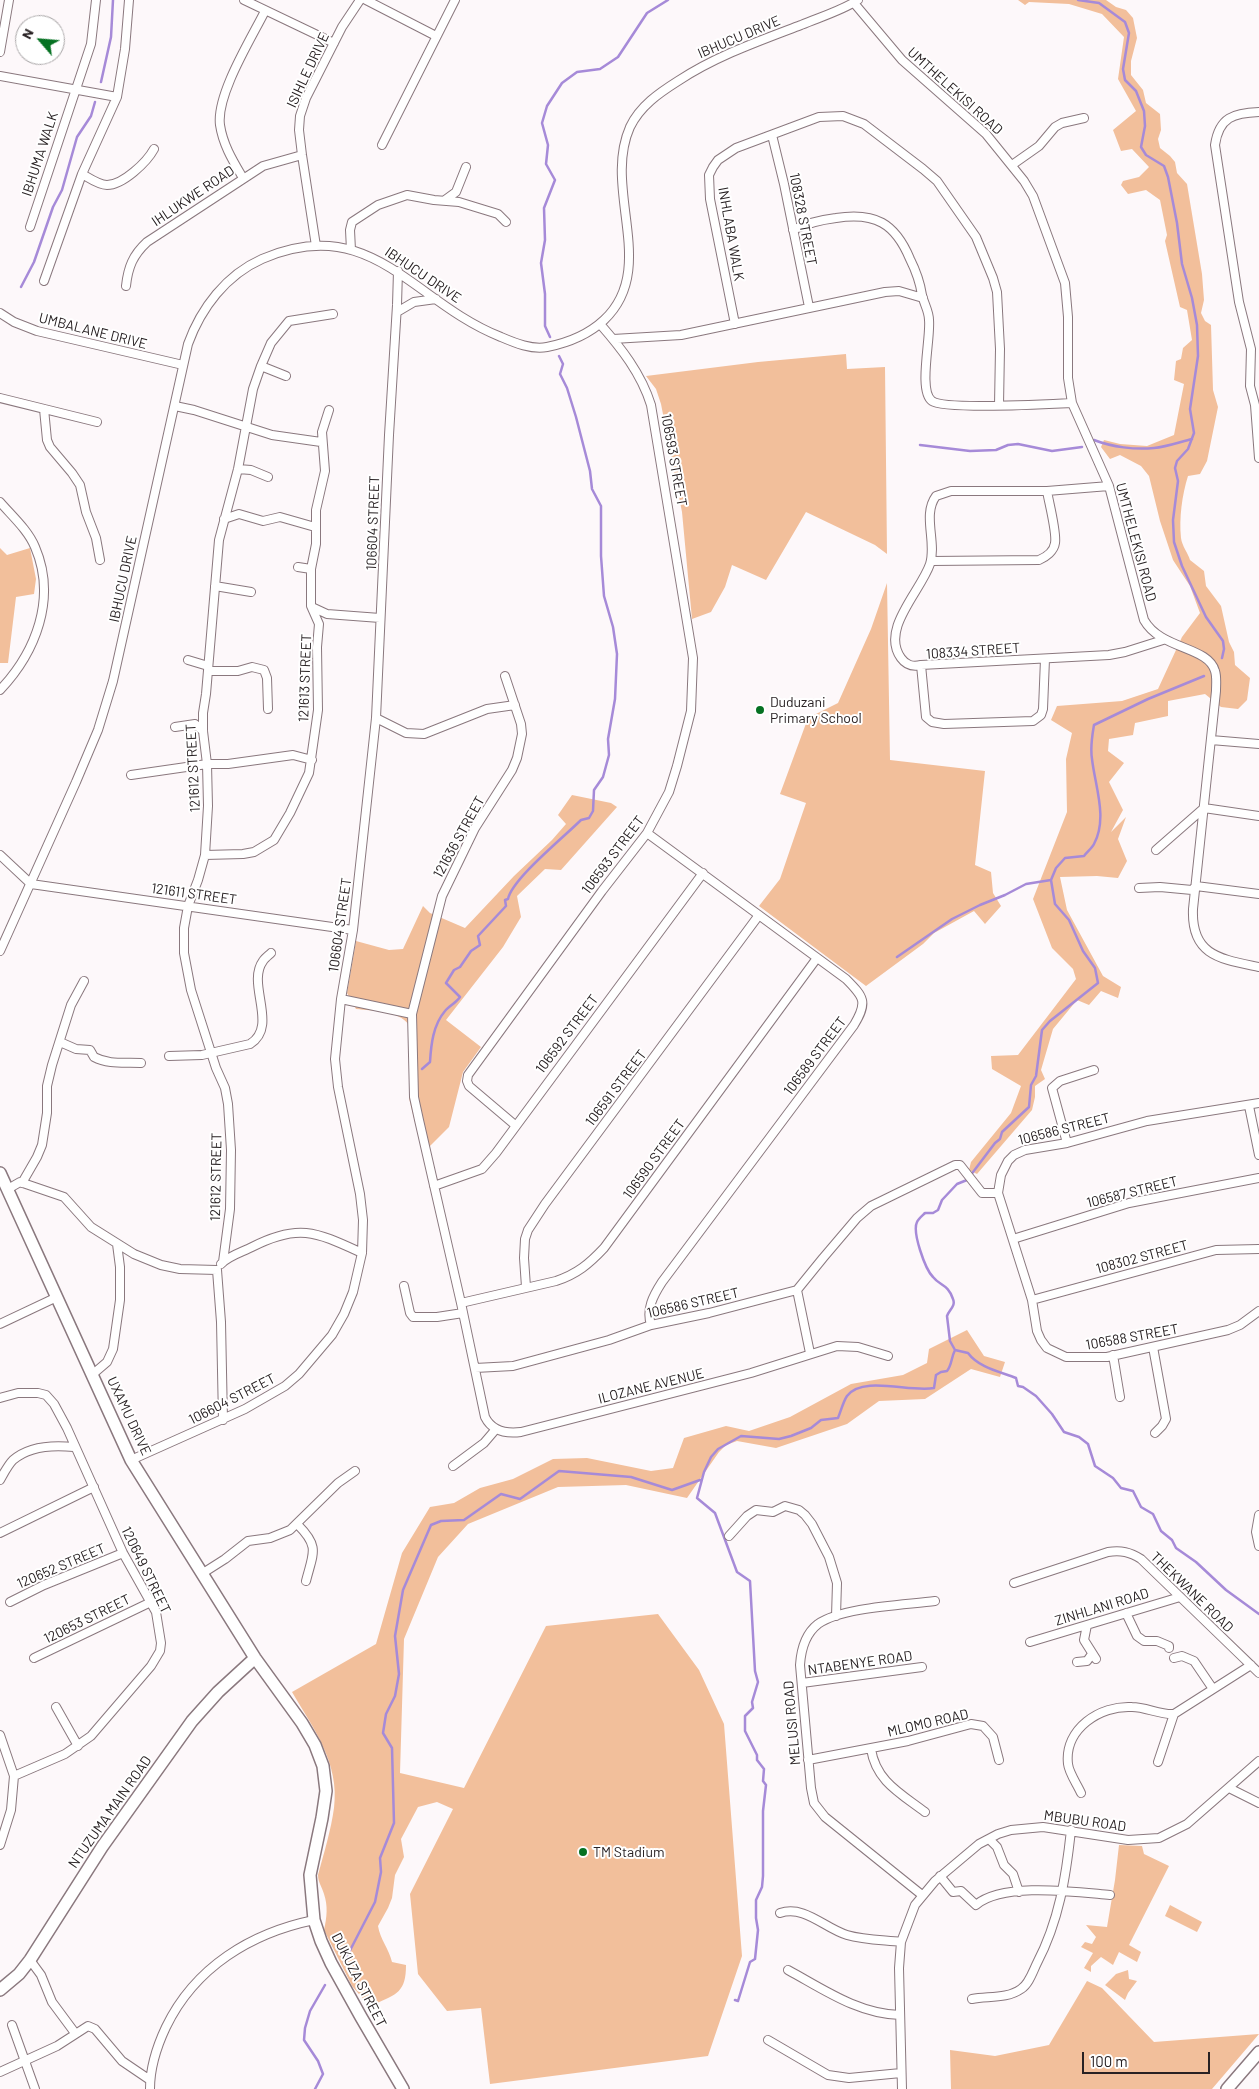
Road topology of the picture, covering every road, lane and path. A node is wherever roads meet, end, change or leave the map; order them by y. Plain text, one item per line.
1 (10, 0) edge
2 (96, 0) edge
3 (129, 0) edge
4 (244, 0) edge
5 (360, 0) edge
6 (366, 0) edge
7 (455, 0) edge
8 (856, 1) edge
9 (265, 11) junction
10 (436, 36) junction
11 (334, 43) junction
12 (0, 52) edge
13 (0, 76) edge
14 (74, 89) junction
15 (117, 97) junction
16 (1259, 112) edge
17 (1084, 118) dead end
18 (772, 135) junction
19 (382, 145) dead end
20 (154, 149) dead end
21 (302, 155) junction
22 (1012, 165) junction
23 (466, 167) dead end
24 (82, 174) junction
25 (242, 178) junction
26 (445, 200) junction
27 (506, 222) dead end
28 (30, 227) dead end
29 (793, 230) junction
30 (316, 246) junction
31 (351, 250) junction
32 (398, 271) junction
33 (44, 281) dead end
34 (126, 286) dead end
35 (923, 298) junction
36 (436, 299) junction
37 (809, 308) junction
38 (397, 312) junction
39 (0, 313) edge
40 (333, 314) dead end
41 (600, 324) junction
42 (735, 324) junction
43 (613, 340) junction
44 (183, 365) junction
45 (261, 366) junction
46 (286, 376) dead end
47 (0, 398) edge
48 (1072, 404) junction
49 (999, 405) junction
50 (175, 406) junction
51 (44, 409) junction
52 (329, 410) dead end
53 (97, 422) dead end
54 (246, 428) junction
55 (321, 442) junction
56 (1259, 458) edge
57 (238, 469) junction
58 (268, 477) dead end
59 (1109, 486) junction
60 (1047, 492) junction
61 (0, 502) edge
62 (224, 519) junction
63 (315, 527) junction
64 (100, 560) dead end
65 (931, 560) junction
66 (298, 567) dead end
67 (312, 569) junction
68 (215, 586) junction
69 (251, 592) dead end
70 (311, 606) junction
71 (327, 614) junction
72 (380, 618) junction
73 (319, 624) junction
74 (1163, 640) junction
75 (1045, 659) junction
76 (188, 660) dead end
77 (920, 666) junction
78 (208, 668) junction
79 (505, 676) dead end
80 (0, 690) edge
81 (515, 705) junction
82 (268, 709) dead end
83 (376, 718) junction
84 (175, 727) dead end
85 (203, 732) junction
86 (1211, 740) junction
87 (1259, 744) edge
88 (312, 760) junction
89 (207, 764) junction
90 (131, 775) dead end
91 (1204, 808) junction
92 (1259, 816) edge
93 (647, 833) junction
94 (1156, 850) dead end
95 (0, 855) edge
96 (205, 855) junction
97 (703, 873) junction
98 (31, 884) junction
99 (1196, 886) junction
100 (1139, 888) dead end
101 (1259, 894) edge
102 (188, 906) junction
103 (759, 915) junction
104 (353, 930) junction
105 (0, 950) edge
106 (271, 953) dead end
107 (817, 958) junction
108 (1259, 967) edge
109 (84, 981) dead end
110 (341, 999) junction
111 (412, 1014) junction
112 (60, 1042) junction
113 (211, 1053) junction
114 (169, 1056) dead end
115 (141, 1063) dead end
116 (1094, 1070) dead end
117 (1259, 1103) edge
118 (1249, 1106) junction
119 (515, 1125) junction
120 (1067, 1143) junction
121 (1259, 1155) edge
122 (0, 1173) edge
123 (1259, 1178) edge
124 (22, 1183) junction
125 (434, 1186) junction
126 (8, 1189) junction
127 (998, 1193) junction
128 (1013, 1238) junction
129 (116, 1244) junction
130 (1259, 1249) edge
131 (362, 1253) junction
132 (223, 1262) junction
133 (217, 1270) junction
134 (404, 1286) dead end
135 (526, 1287) junction
136 (797, 1290) junction
137 (57, 1297) junction
138 (1032, 1300) junction
139 (461, 1303) junction
140 (1259, 1311) edge
141 (463, 1313) junction
142 (0, 1324) edge
143 (651, 1325) junction
144 (1153, 1347) junction
145 (810, 1352) junction
146 (1113, 1355) junction
147 (888, 1356) dead end
148 (475, 1368) junction
149 (92, 1374) junction
150 (1120, 1397) dead end
151 (0, 1398) edge
152 (223, 1420) junction
153 (496, 1429) junction
154 (1155, 1433) dead end
155 (74, 1447) junction
156 (131, 1460) junction
157 (453, 1466) dead end
158 (355, 1471) dead end
159 (0, 1480) edge
160 (94, 1487) junction
161 (1259, 1515) edge
162 (298, 1525) junction
163 (0, 1533) edge
164 (729, 1536) dead end
165 (1259, 1546) edge
166 (123, 1553) junction
167 (203, 1573) junction
168 (306, 1581) dead end
169 (1014, 1583) dead end
170 (1180, 1597) junction
171 (935, 1601) dead end
172 (10, 1602) dead end
173 (151, 1602) junction
174 (1126, 1613) junction
175 (836, 1616) junction
176 (1087, 1625) junction
177 (1075, 1628) junction
178 (1084, 1640) junction
179 (1030, 1642) dead end
180 (1169, 1648) dead end
181 (34, 1658) dead end
182 (255, 1658) junction
183 (1174, 1658) dead end
184 (1077, 1662) dead end
185 (1251, 1666) junction
186 (922, 1667) dead end
187 (1259, 1673) edge
188 (802, 1683) junction
189 (1213, 1689) junction
190 (56, 1707) dead end
191 (1174, 1714) junction
192 (0, 1735) edge
193 (78, 1746) junction
194 (871, 1749) junction
195 (808, 1760) junction
196 (999, 1760) dead end
197 (1259, 1761) edge
198 (1158, 1762) dead end
199 (14, 1776) junction
200 (1229, 1788) junction
201 (1080, 1793) dead end
202 (1259, 1804) edge
203 (925, 1812) dead end
204 (1071, 1830) junction
205 (989, 1839) junction
206 (0, 1845) edge
207 (940, 1876) junction
208 (1063, 1891) junction
209 (1018, 1892) junction
210 (922, 1895) junction
211 (1110, 1895) dead end
212 (780, 1913) dead end
213 (314, 1920) junction
214 (901, 1942) junction
215 (30, 1960) junction
216 (788, 1970) dead end
217 (0, 1990) edge
218 (972, 1999) dead end
219 (900, 2015) junction
220 (12, 2025) dead end
221 (75, 2033) junction
222 (768, 2040) dead end
223 (1257, 2057) edge
224 (24, 2061) junction
225 (0, 2072) edge
226 (901, 2073) junction
227 (150, 2080) junction
228 (35, 2089) edge
229 (150, 2089) edge
230 (403, 2089) edge
231 (902, 2089) edge
232 (1227, 2089) edge

1 - 12 street
2 - 14 street, IBHUMA WALK
3 - 15 street
4 - 9 street
5 - 11 street, ISIHLE DRIVE
6 - 10 street
7 - 10 street
8 - 22 street, UMTHELEKISI ROAD
8 - 41 street, IBHUCU DRIVE
9 - 11 street
9 - 25 street
10 - 19 street
11 - 21 street, ISIHLE DRIVE
13 - 14 street
14 - 15 street
14 - 28 street, IBHUMA WALK
15 - 24 street
16 - 56 street
17 - 22 street
18 - 29 street, 108328 STREET
18 - 42 street, INHLABA WALK
18 - 49 street, INHLABA WALK
20 - 24 street
21 - 25 street, IHLUKWE ROAD
21 - 30 street, ISIHLE DRIVE
22 - 48 street, UMTHELEKISI ROAD
23 - 26 street
24 - 33 street
25 - 34 street, IHLUKWE ROAD
26 - 27 street
26 - 31 street
29 - 35 street
29 - 37 street, 108328 STREET
30 - 31 street, IBHUCU DRIVE
30 - 44 street, IBHUCU DRIVE
31 - 32 street, IBHUCU DRIVE
32 - 36 street, IBHUCU DRIVE
32 - 38 street, 106604 STREET
35 - 37 street
35 - 49 street
36 - 38 street
36 - 41 street, IBHUCU DRIVE
37 - 42 street
38 - 72 street, 106604 STREET
39 - 44 street, UMBALANE DRIVE
40 - 45 street, 121612 STREET
41 - 43 street, 106593 STREET
42 - 43 street
43 - 93 street, 106593 STREET
44 - 50 street, IBHUCU DRIVE
45 - 46 street
45 - 54 street, 121612 STREET
47 - 51 street
48 - 49 street
48 - 59 street, UMTHELEKISI ROAD
50 - 54 street
50 - 98 street, IBHUCU DRIVE
51 - 53 street
51 - 64 street
52 - 55 street, 121613 STREET
54 - 55 street
54 - 57 street, 121612 STREET
55 - 63 street, 121613 STREET
57 - 58 street
57 - 62 street, 121612 STREET
59 - 60 street
59 - 74 street, UMTHELEKISI ROAD
60 - 65 street
60 - 65 street
61 - 80 street
62 - 63 street
62 - 68 street, 121612 STREET
63 - 67 street, 121613 STREET
65 - 77 street
66 - 67 street
67 - 70 street, 121613 STREET
68 - 69 street
68 - 78 street, 121612 STREET
70 - 71 street
70 - 73 street, 121613 STREET
71 - 72 street
71 - 73 street
72 - 83 street, 106604 STREET
73 - 88 street, 121613 STREET
74 - 75 street, 108334 STREET
74 - 86 street, UMTHELEKISI ROAD
75 - 77 street, 108334 STREET
75 - 77 street, 108334 STREET
76 - 78 street
78 - 82 street
78 - 85 street, 121612 STREET
79 - 81 street, 121636 STREET
81 - 83 street
81 - 111 street, 121636 STREET
83 - 104 street, 106604 STREET
84 - 85 street
85 - 89 street, 121612 STREET
86 - 87 street
86 - 91 street, UMTHELEKISI ROAD
88 - 89 street
88 - 96 street, 121613 STREET
89 - 90 street
89 - 96 street, 121612 STREET
91 - 92 street
91 - 94 street
91 - 99 street, UMTHELEKISI ROAD
93 - 97 street, 106589 STREET
93 - 119 street, 106593 STREET
95 - 98 street
96 - 102 street, 121612 STREET
97 - 103 street, 106589 STREET
97 - 119 street, 106592 STREET
98 - 102 street, 121611 STREET
98 - 105 street, IBHUCU DRIVE
99 - 100 street
99 - 101 street
99 - 108 street, UMTHELEKISI ROAD
102 - 104 street, 121611 STREET
102 - 113 street, 121612 STREET
103 - 107 street, 106589 STREET
103 - 135 street, 106591 STREET
104 - 110 street, 106604 STREET
106 - 113 street
107 - 135 street, 106590 STREET
107 - 143 street, 106589 STREET
109 - 112 street
110 - 111 street
110 - 131 street, 106604 STREET
111 - 125 street
112 - 115 street
112 - 124 street
113 - 114 street
113 - 132 street, 121612 STREET
116 - 120 street
117 - 118 street, 106586 STREET
118 - 120 street, 106586 STREET
118 - 121 street
119 - 125 street, 106592 STREET
120 - 127 street, 106586 STREET
122 - 126 main road, UXAMU DRIVE
123 - 128 street, 106587 STREET
124 - 126 street
124 - 129 street
125 - 139 street
126 - 137 main road, UXAMU DRIVE
127 - 128 street, 106588 STREET
127 - 136 street
128 - 138 street, 106588 STREET
129 - 133 street
129 - 149 street
130 - 138 street, 108302 STREET
131 - 132 street
131 - 152 street, 106604 STREET
132 - 133 street
133 - 152 street
134 - 141 street
135 - 139 street, 106590 STREET
136 - 143 street, 106586 STREET
136 - 145 street
137 - 142 street
137 - 149 main road, UXAMU DRIVE
138 - 146 street, 106588 STREET
139 - 141 street
140 - 144 street, 106588 STREET
141 - 148 street
143 - 148 street, 106586 STREET
144 - 146 street, 106588 STREET
144 - 154 street
145 - 147 street, ILOZANE AVENUE
145 - 153 street, ILOZANE AVENUE
146 - 150 street
148 - 153 street
149 - 156 main road, UXAMU DRIVE
151 - 155 street, 120649 STREET
152 - 156 street, 106604 STREET
153 - 157 street
155 - 159 street
155 - 160 street, 120649 STREET
156 - 167 main road, UXAMU DRIVE
158 - 162 street
160 - 163 street
160 - 166 street, 120649 STREET
161 - 165 street
162 - 167 street
162 - 168 street
164 - 175 street
166 - 172 street, 120652 STREET
166 - 173 street, 120649 STREET
167 - 182 main road, UXAMU DRIVE
169 - 170 street, THEKWANE ROAD
170 - 174 street, ZINHLANI ROAD
170 - 185 street, THEKWANE ROAD
171 - 175 street, MELUSI ROAD
173 - 181 street, 120653 STREET
173 - 193 street, 120649 STREET
174 - 176 street, ZINHLANI ROAD
174 - 180 street
175 - 188 street, MELUSI ROAD
176 - 177 street, ZINHLANI ROAD
176 - 178 street
177 - 178 street
177 - 179 street, ZINHLANI ROAD
178 - 184 street
182 - 213 main road, DUKUZA STREET
182 - 215 main road, NTUZUMA MAIN ROAD
183 - 189 street
185 - 187 street, THEKWANE ROAD
185 - 189 street
186 - 188 street, NTABENYE ROAD
188 - 195 street, MELUSI ROAD
189 - 191 street
190 - 193 street
191 - 198 street
191 - 201 street
192 - 199 street
193 - 199 street, 120649 STREET
194 - 195 street, MLOMO ROAD
194 - 196 street, MLOMO ROAD
194 - 203 street, MLOMO ROAD
195 - 210 street, MELUSI ROAD
197 - 200 street, MBUBU ROAD
199 - 206 street
200 - 202 street
200 - 204 street, MBUBU ROAD
204 - 205 street, MBUBU ROAD
204 - 208 street
205 - 207 street, MBUBU ROAD
205 - 209 street
207 - 209 street
207 - 210 street, MBUBU ROAD
208 - 209 street
208 - 211 street
208 - 218 street
210 - 214 street, MBUBU ROAD
212 - 214 street
213 - 227 street
213 - 230 main road, DUKUZA STREET
214 - 219 street, MBUBU ROAD
215 - 217 main road, NTUZUMA MAIN ROAD
215 - 221 street
216 - 219 street
219 - 226 street, MBUBU ROAD
220 - 224 street
221 - 224 street
221 - 227 street
222 - 226 street
223 - 232 main road
224 - 225 street
224 - 228 street
226 - 231 street, MBUBU ROAD
227 - 229 street

